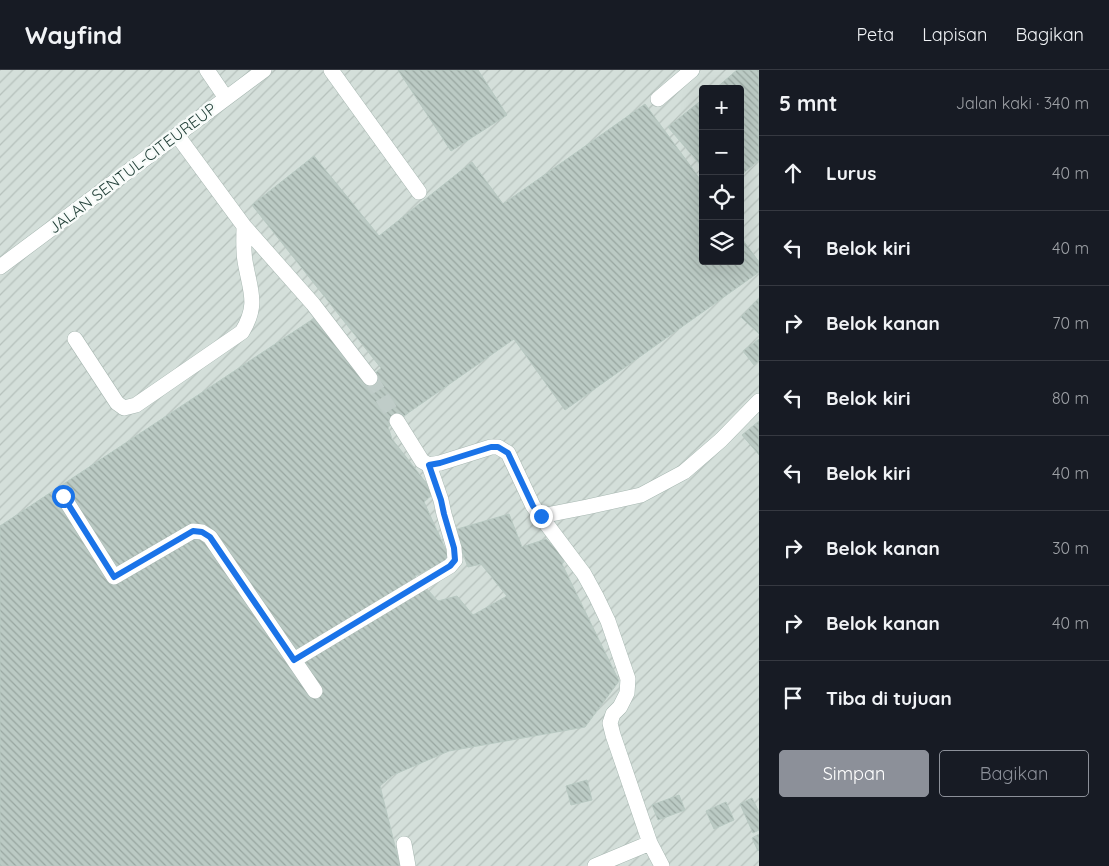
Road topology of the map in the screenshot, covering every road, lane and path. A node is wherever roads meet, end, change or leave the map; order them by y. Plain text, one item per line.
1 (207, 70) edge
2 (264, 70) edge
3 (331, 70) edge
4 (692, 70) edge
5 (226, 98) junction
6 (658, 99) dead end
7 (177, 135) junction
8 (418, 192) dead end
9 (244, 226) junction
10 (2, 262) edge
11 (76, 340) dead end
12 (370, 378) tunnel mouth
13 (759, 401) edge
14 (397, 421) tunnel mouth
15 (429, 465) junction
16 (63, 496) dead end
17 (541, 516) junction
18 (294, 660) junction
19 (315, 691) dead end
20 (650, 843) junction
21 (404, 844) dead end
22 (408, 866) edge
23 (594, 866) edge
24 (662, 866) edge

1 - 5 street
2 - 5 street, JALAN SENTUL-CITEUREUP
3 - 8 street
4 - 6 street
5 - 7 street, JALAN SENTUL-CITEUREUP
7 - 9 street
7 - 10 street, JALAN SENTUL-CITEUREUP
9 - 11 street
9 - 12 street
13 - 17 street
14 - 15 street
15 - 17 street
15 - 18 street
16 - 18 street
17 - 20 street
18 - 19 street
20 - 23 street
20 - 24 street
21 - 22 street

